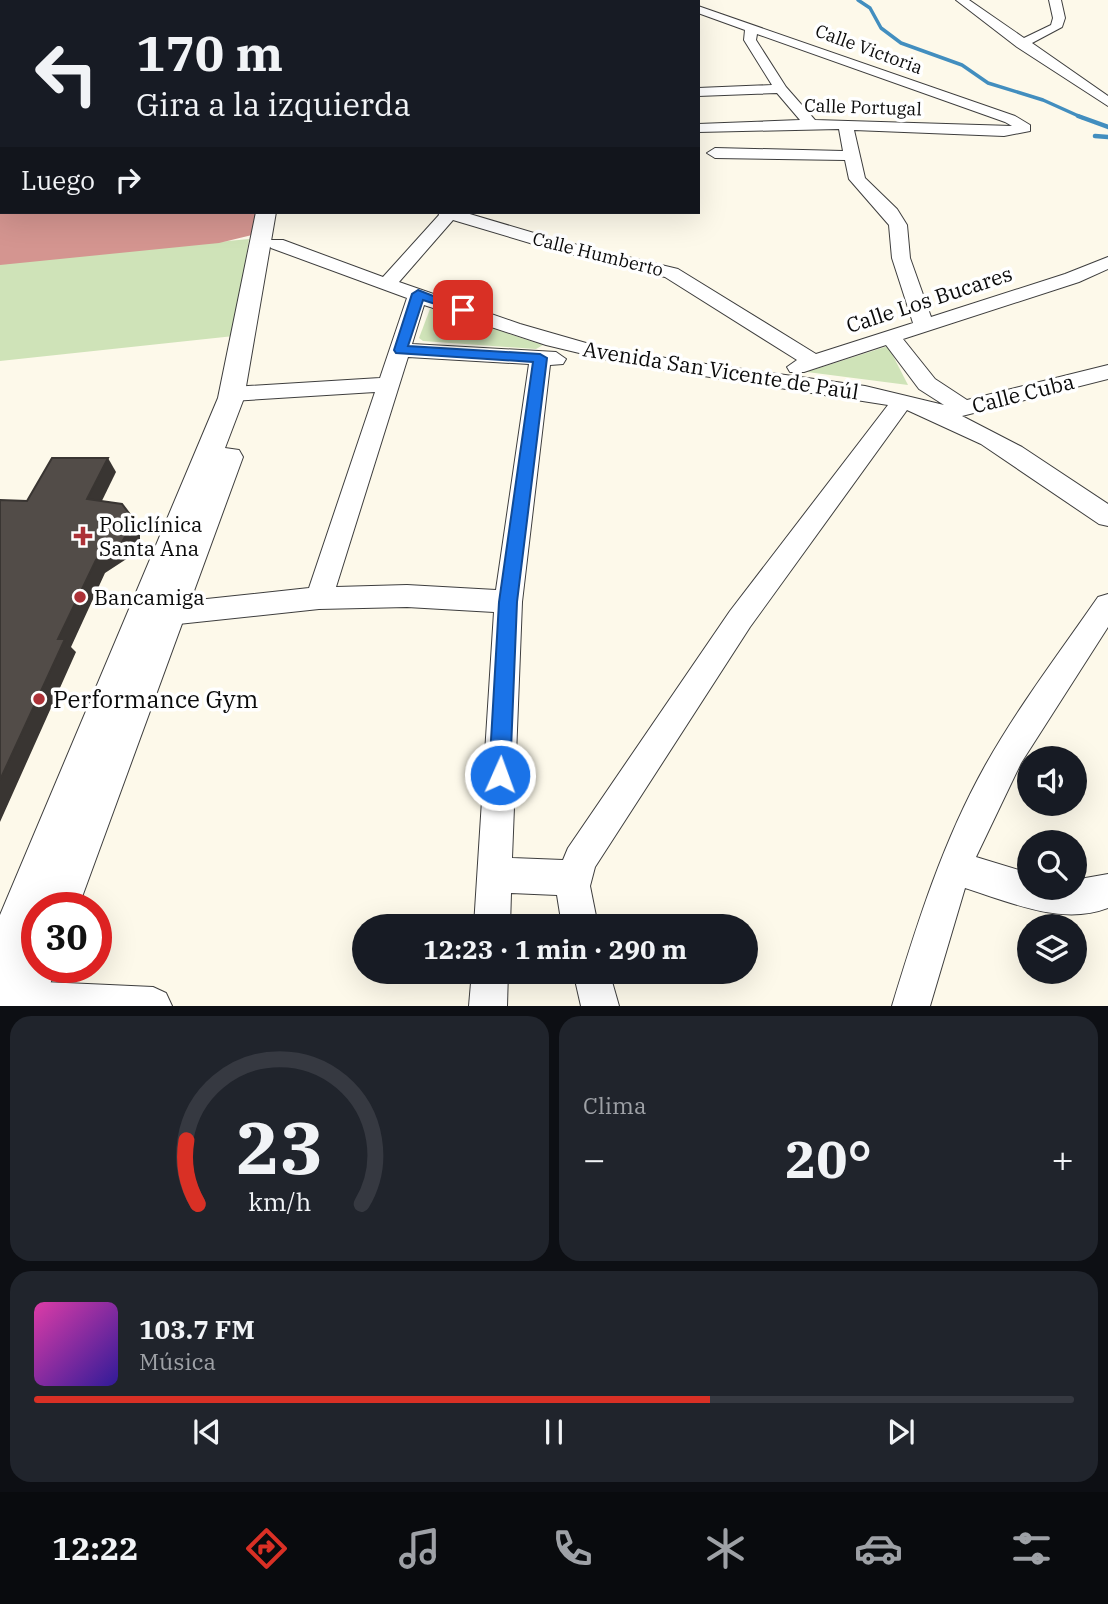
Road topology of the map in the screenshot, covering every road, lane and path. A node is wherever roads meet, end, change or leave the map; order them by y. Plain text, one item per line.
1 (962, 0) edge
2 (1055, 0) edge
3 (700, 10) edge
4 (751, 26) junction
5 (1021, 44) junction
6 (781, 89) junction
7 (700, 92) edge
8 (1108, 102) edge
9 (811, 124) junction
10 (845, 124) junction
11 (700, 128) edge
12 (1025, 128) joint
13 (715, 153) dead end
14 (852, 156) junction
15 (266, 214) edge
16 (282, 214) edge
17 (447, 214) edge
18 (456, 214) edge
19 (277, 244) junction
20 (1108, 262) edge
21 (388, 283) junction
22 (418, 294) junction
23 (923, 324) junction
24 (888, 335) junction
25 (400, 350) junction
26 (540, 358) junction
27 (813, 361) junction
28 (662, 365) junction
29 (1108, 372) edge
30 (765, 379) junction
31 (390, 384) junction
32 (242, 393) junction
33 (902, 401) junction
34 (964, 408) junction
35 (938, 414) junction
36 (1108, 517) edge
37 (319, 598) junction
38 (508, 602) junction
39 (1108, 605) edge
40 (169, 614) junction
41 (956, 868) junction
42 (495, 874) junction
43 (574, 878) junction
44 (1108, 891) edge
45 (63, 892) edge
46 (493, 914) edge
47 (578, 914) edge
48 (489, 984) edge
49 (594, 984) edge
50 (16, 987) edge
51 (153, 1006) edge
52 (488, 1006) edge
53 (600, 1006) edge
54 (911, 1006) edge

1 - 5 street
2 - 5 street
3 - 4 street, Calle Victoria
4 - 6 street
4 - 12 street, Calle Victoria
5 - 8 street
6 - 7 street
6 - 9 street
9 - 10 street, Calle Portugal
9 - 11 street, Calle Portugal
10 - 12 street, Calle Portugal
10 - 14 street
13 - 14 street
14 - 23 street
15 - 32 street
16 - 19 street
17 - 21 street
18 - 27 street, Calle Humberto
19 - 21 street, Avenida San Vicente de Paúl
19 - 32 street
20 - 23 street, Calle Los Bucares
21 - 22 street, Avenida San Vicente de Paúl
22 - 25 street
22 - 28 street, Avenida San Vicente de Paúl
23 - 24 street, Calle Los Bucares
24 - 27 street, Calle Los Bucares
24 - 34 street
25 - 26 street
25 - 31 street
26 - 28 street
26 - 38 street
27 - 30 street, Calle Los Bucares
28 - 30 street, Avenida San Vicente de Paúl
29 - 34 street, Calle Cuba
30 - 33 street, Avenida San Vicente de Paúl
31 - 32 street
31 - 37 street
32 - 40 street
32 - 50 street
33 - 35 street, Avenida San Vicente de Paúl
33 - 43 street
34 - 35 street, Calle Cuba
35 - 36 street, Avenida San Vicente de Paúl
37 - 38 street
37 - 40 street
38 - 42 street
39 - 41 street
40 - 45 street
41 - 44 street
41 - 54 street
42 - 43 street
42 - 46 street
43 - 47 street
48 - 52 street
49 - 53 street
50 - 51 street

